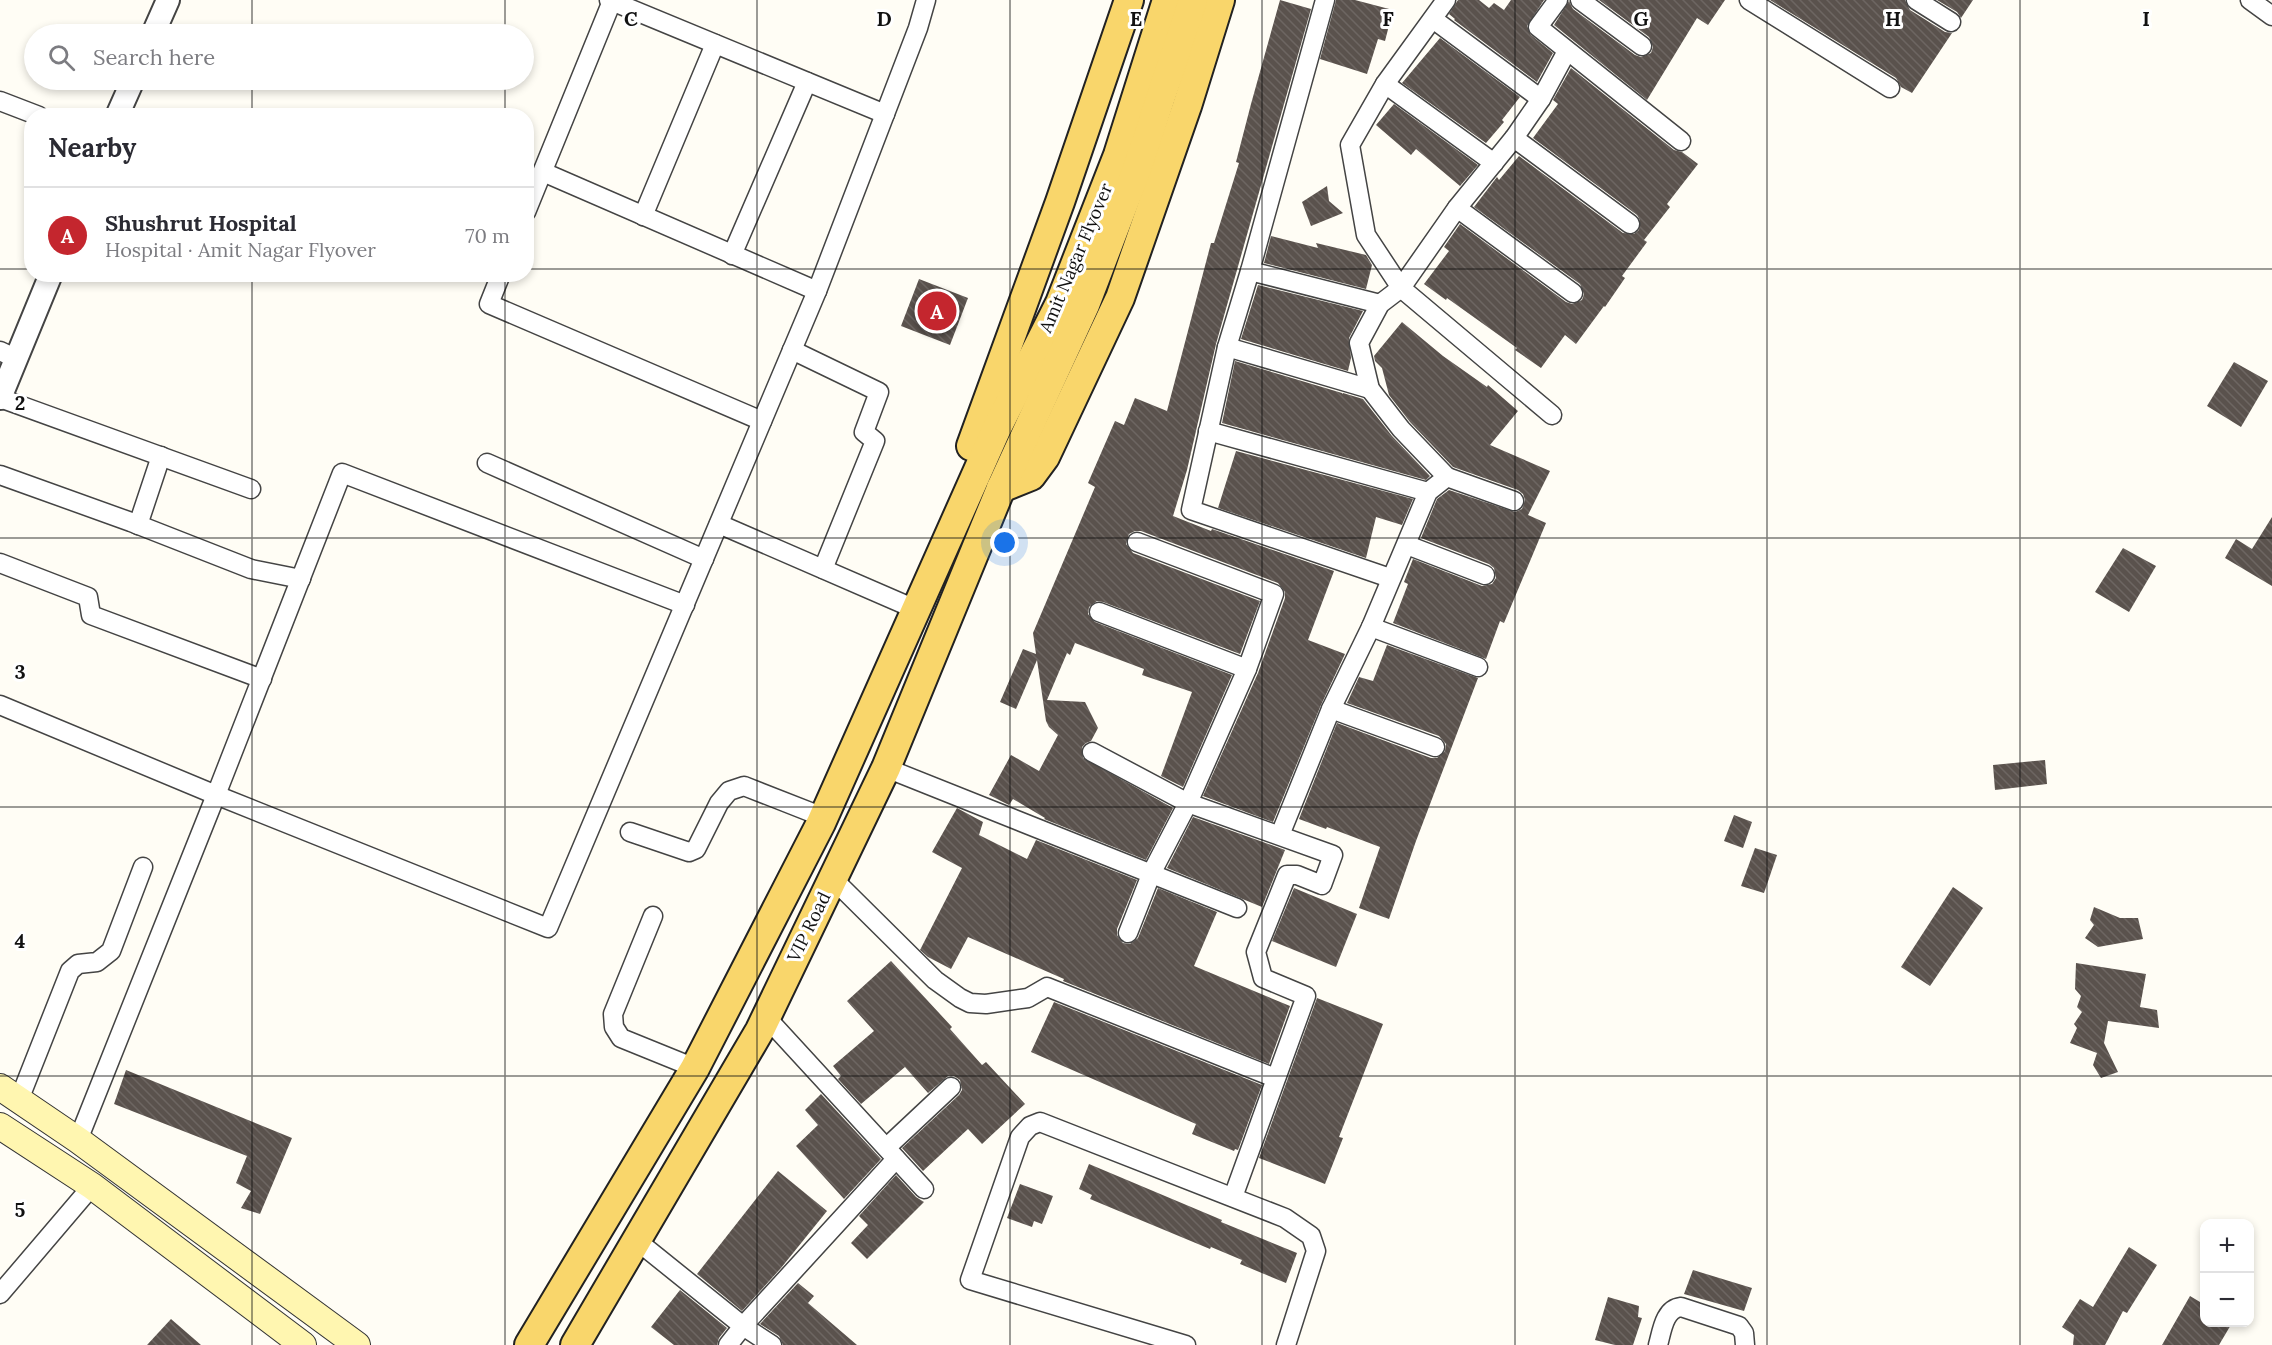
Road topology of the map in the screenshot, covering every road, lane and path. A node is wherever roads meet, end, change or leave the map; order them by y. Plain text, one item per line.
1 (168, 0) edge
2 (926, 0) edge
3 (1129, 0) edge
4 (1167, 0) edge
5 (1193, 0) edge
6 (1220, 0) edge
7 (1325, 0) edge
8 (1446, 0) edge
9 (1558, 0) edge
10 (1580, 0) edge
11 (1749, 0) edge
12 (1916, 0) edge
13 (2250, 0) edge
14 (611, 1) edge
15 (2272, 16) edge
16 (1433, 19) junction
17 (1951, 22) dead end
18 (157, 24) edge
19 (715, 44) junction
20 (1642, 46) dead end
21 (1567, 51) junction
22 (807, 82) junction
23 (1385, 84) junction
24 (1890, 88) dead end
25 (129, 90) edge
26 (1541, 99) junction
27 (0, 101) edge
28 (121, 108) edge
29 (24, 110) edge
30 (885, 114) junction
31 (1514, 138) junction
32 (1681, 141) dead end
33 (1494, 163) junction
34 (543, 172) junction
35 (534, 193) edge
36 (1457, 208) junction
37 (643, 216) junction
38 (1630, 224) dead end
39 (732, 255) junction
40 (1251, 271) junction
41 (47, 282) edge
42 (498, 282) edge
43 (1401, 288) junction
44 (817, 291) junction
45 (1573, 293) dead end
46 (1380, 304) junction
47 (1227, 347) junction
48 (792, 350) junction
49 (9, 355) edge
50 (1370, 389) junction
51 (0, 398) edge
52 (1552, 415) dead end
53 (762, 421) junction
54 (1208, 431) junction
55 (160, 456) junction
56 (488, 463) dead end
57 (0, 475) edge
58 (1447, 477) junction
59 (251, 489) dead end
60 (1001, 489) junction
61 (1428, 492) junction
62 (1514, 501) dead end
63 (962, 507) junction
64 (719, 524) junction
65 (138, 525) junction
66 (1137, 542) dead end
67 (1407, 545) junction
68 (704, 559) junction
69 (0, 563) edge
70 (823, 569) junction
71 (1485, 575) dead end
72 (1390, 578) junction
73 (301, 579) junction
74 (685, 605) junction
75 (915, 609) junction
76 (1098, 612) dead end
77 (1371, 627) junction
78 (1478, 667) dead end
79 (1247, 669) junction
80 (262, 679) junction
81 (0, 705) edge
82 (1331, 709) junction
83 (1435, 747) dead end
84 (1092, 753) dead end
85 (886, 768) junction
86 (216, 795) junction
87 (1188, 802) junction
88 (823, 817) junction
89 (630, 832) dead end
90 (1280, 835) junction
91 (143, 867) dead end
92 (1152, 872) junction
93 (833, 879) junction
94 (1237, 908) dead end
95 (653, 916) dead end
96 (1128, 933) dead end
97 (766, 1017) junction
98 (695, 1068) junction
99 (1275, 1078) junction
100 (951, 1087) dead end
101 (9, 1094) edge
102 (0, 1126) edge
103 (78, 1140) junction
104 (892, 1153) junction
105 (92, 1186) junction
106 (924, 1189) dead end
107 (1233, 1197) junction
108 (636, 1240) junction
109 (0, 1294) edge
110 (603, 1297) junction
111 (743, 1326) junction
112 (303, 1345) edge
113 (357, 1345) edge
114 (529, 1345) edge
115 (575, 1345) edge
116 (591, 1345) edge
117 (728, 1345) edge
118 (772, 1345) edge
119 (1186, 1345) edge
120 (1286, 1345) edge
121 (1658, 1345) edge
122 (1745, 1345) edge

1 - 18 street
2 - 30 street
3 - 63 main road
4 - 63 main road, Amit Nagar Flyover
5 - 60 main road, Amit Nagar Flyover
6 - 60 main road
7 - 40 street
8 - 16 street
9 - 21 street
10 - 20 street
11 - 24 street
12 - 17 street
13 - 15 street
14 - 19 street
14 - 34 street
16 - 23 street
16 - 26 street
19 - 22 street
19 - 37 street
21 - 26 street
21 - 32 street
22 - 30 street
22 - 39 street
23 - 33 street
23 - 43 street
25 - 28 street
26 - 31 street
27 - 29 street
30 - 44 street
31 - 33 street
31 - 38 street
33 - 36 street
34 - 35 street
34 - 37 street
36 - 43 street
36 - 45 street
37 - 39 street
39 - 44 street
40 - 46 street
40 - 47 street
41 - 49 street
42 - 53 street
43 - 46 street
43 - 52 street
44 - 48 street
46 - 50 street
47 - 50 street
47 - 54 street
48 - 53 street
48 - 70 street
49 - 51 street
50 - 58 street
51 - 55 street
53 - 64 street
54 - 61 street
54 - 72 street
55 - 59 street
55 - 65 street
56 - 68 street
57 - 65 street
58 - 61 street
58 - 62 street
60 - 85 main road, VIP Road
61 - 67 street
63 - 75 main road, Amit Nagar Flyover
64 - 68 street
64 - 70 street
65 - 73 street
66 - 79 street
67 - 71 street
67 - 72 street
68 - 74 street
69 - 80 street
70 - 75 street
72 - 77 street
73 - 74 street
73 - 80 street
74 - 86 street
75 - 88 main road, VIP Road
76 - 79 street
77 - 78 street
77 - 82 street
79 - 87 street
80 - 86 street
81 - 86 street
82 - 83 street
82 - 90 street
84 - 87 street
85 - 92 street
85 - 93 main road, VIP Road
86 - 103 street
87 - 90 street
87 - 92 street
88 - 89 street
88 - 98 main road, VIP Road
90 - 99 street
91 - 101 street
92 - 94 street
92 - 96 street
93 - 97 main road, VIP Road
93 - 99 street
95 - 98 street
97 - 104 street
97 - 108 main road, VIP Road
98 - 114 main road, VIP Road
99 - 107 street
100 - 104 street
101 - 103 main road
102 - 105 main road
103 - 113 main road
104 - 106 street
104 - 111 street
105 - 109 street
105 - 112 main road
107 - 119 street
107 - 120 street
108 - 110 main road, VIP Road
108 - 111 street
110 - 115 main road, VIP Road
110 - 116 main road
111 - 117 street
111 - 118 street
121 - 122 street

